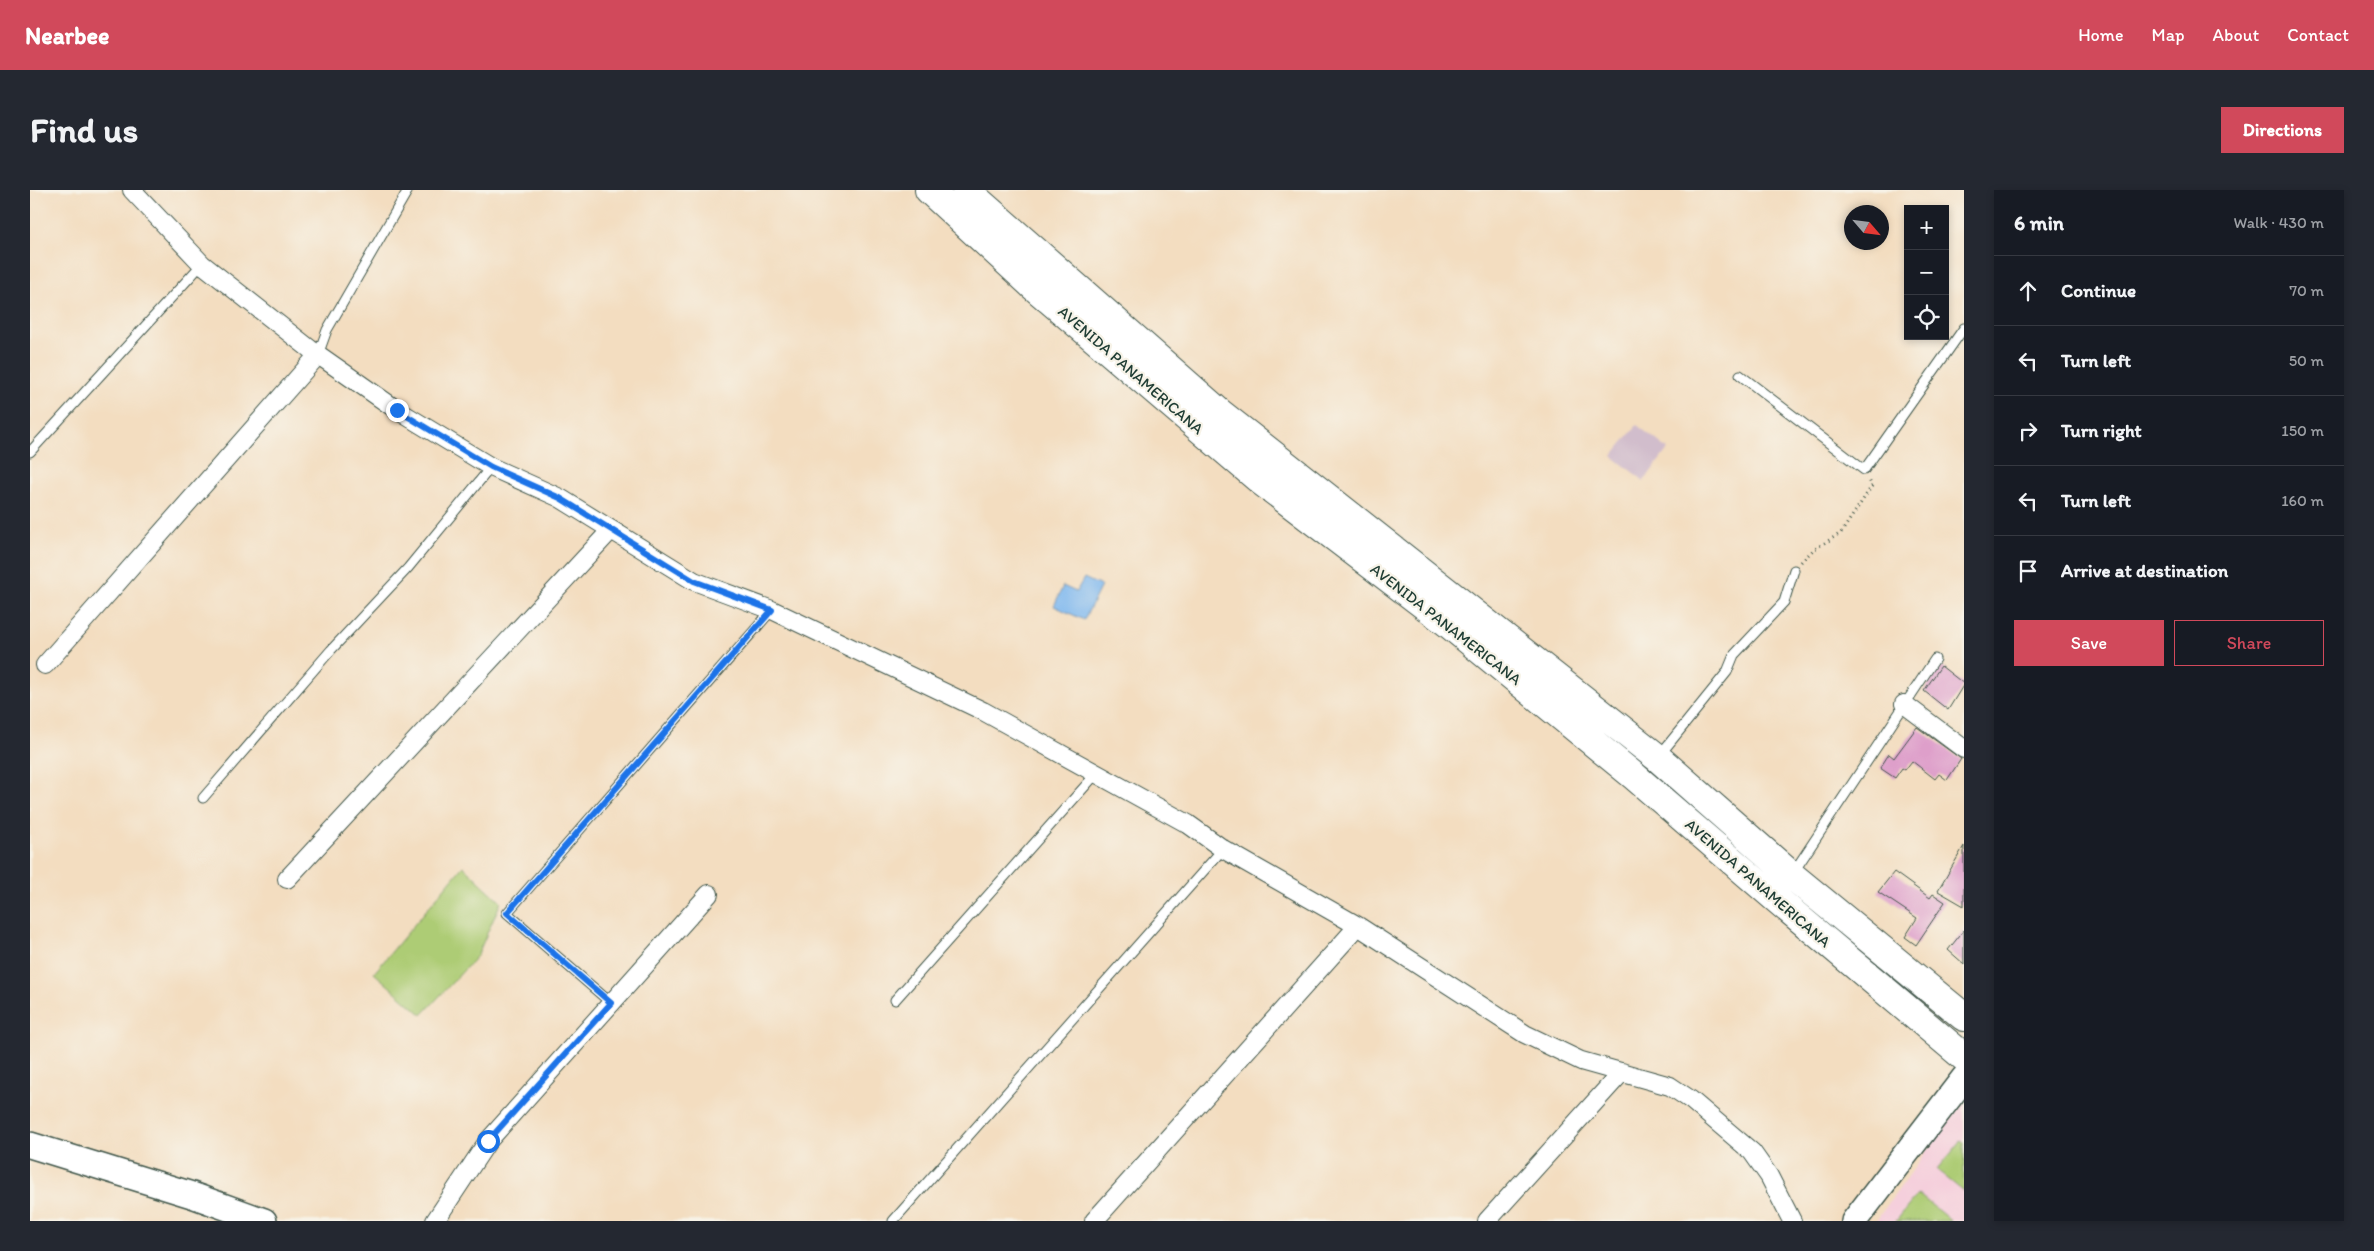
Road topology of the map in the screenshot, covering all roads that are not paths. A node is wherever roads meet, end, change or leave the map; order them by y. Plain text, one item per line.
1 (132, 190) edge
2 (408, 190) edge
3 (929, 190) edge
4 (966, 190) edge
5 (1050, 263) junction
6 (202, 264) junction
7 (1031, 284) junction
8 (1964, 328) edge
9 (318, 355) junction
10 (1740, 375) dead end
11 (30, 452) edge
12 (491, 467) junction
13 (611, 530) junction
14 (1361, 541) junction
15 (1794, 570) road end
16 (772, 610) junction
17 (1453, 612) junction
18 (1935, 659) dead end
19 (45, 665) dead end
20 (1904, 704) junction
21 (1609, 720) junction
22 (1593, 742) junction
23 (1964, 749) edge
24 (1658, 758) junction
25 (1096, 775) junction
26 (203, 798) dead end
27 (1224, 849) junction
28 (287, 879) dead end
29 (1783, 886) junction
30 (709, 894) dead end
31 (1358, 926) junction
32 (895, 1000) dead end
33 (611, 1003) junction
34 (1964, 1017) edge
35 (1964, 1057) edge
36 (1622, 1072) junction
37 (1964, 1078) edge
38 (30, 1145) edge
39 (264, 1221) edge
40 (435, 1221) edge
41 (893, 1221) edge
42 (1094, 1221) edge
43 (1487, 1221) edge
44 (1792, 1221) edge
45 (1854, 1221) edge

1 - 6 street
2 - 9 lane
3 - 7 main road, AVENIDA PANAMERICANA
4 - 5 main road, AVENIDA PANAMERICANA
5 - 7 main road
5 - 14 main road, AVENIDA PANAMERICANA
6 - 9 street
6 - 11 lane
7 - 14 main road, AVENIDA PANAMERICANA
8 - 10 lane
9 - 12 street
9 - 19 street
12 - 13 street
12 - 26 lane
13 - 16 street
13 - 28 street
14 - 17 main road, AVENIDA PANAMERICANA
15 - 24 lane
16 - 25 street
16 - 33 lane
17 - 21 main road, AVENIDA PANAMERICANA
17 - 22 main road, AVENIDA PANAMERICANA
18 - 20 lane
20 - 23 street
20 - 29 lane
21 - 22 main road
21 - 24 main road, AVENIDA PANAMERICANA
22 - 29 main road, AVENIDA PANAMERICANA
24 - 29 main road, AVENIDA PANAMERICANA
25 - 27 street
25 - 32 lane
27 - 31 street
27 - 41 lane
29 - 34 main road, AVENIDA PANAMERICANA
29 - 35 main road, AVENIDA PANAMERICANA
30 - 33 street
31 - 36 street
31 - 42 street
33 - 40 street
36 - 43 street
36 - 44 street
37 - 45 main road
38 - 39 main road

